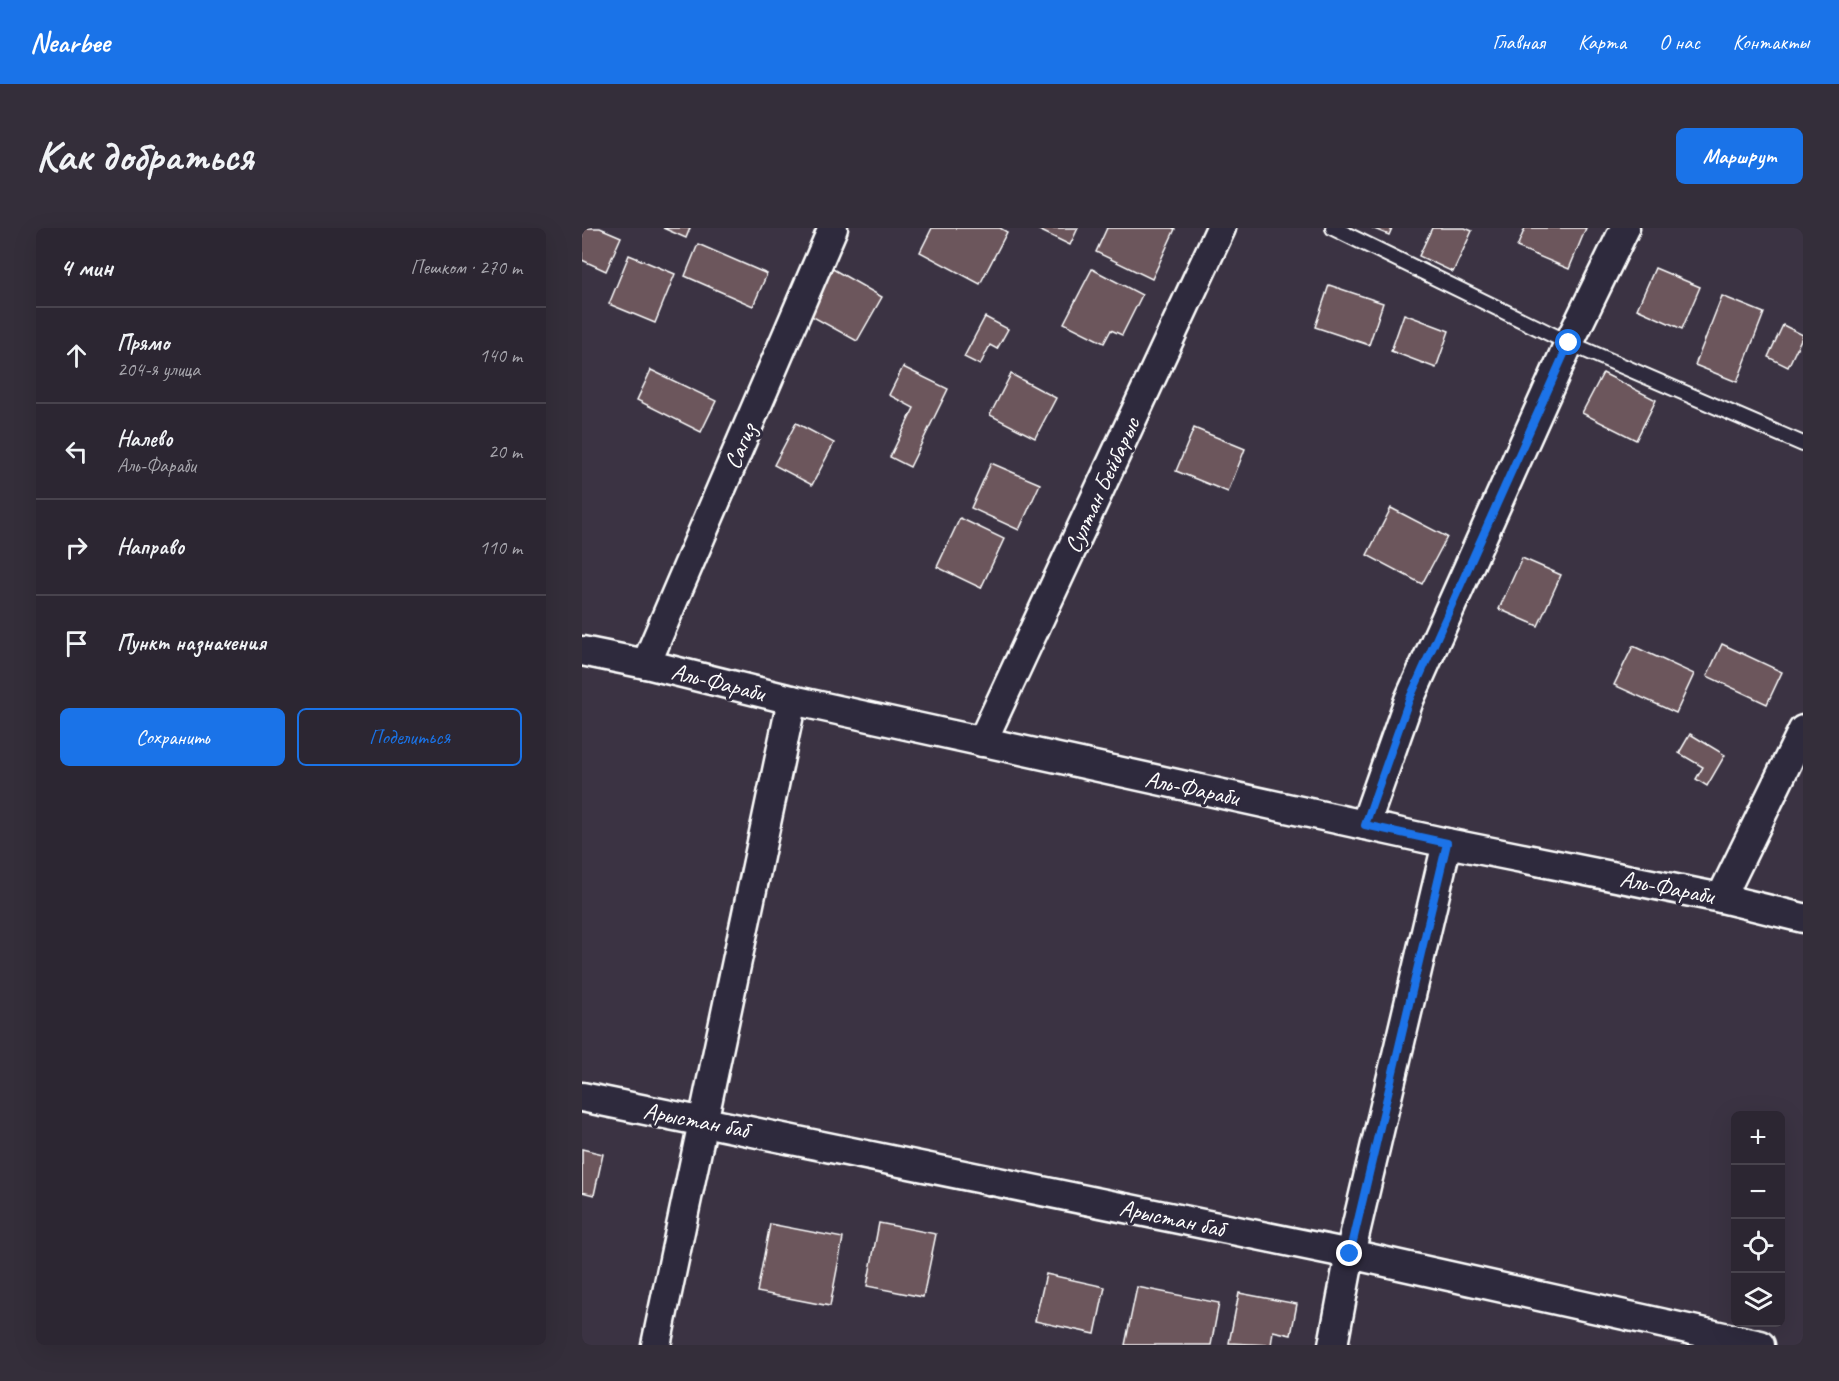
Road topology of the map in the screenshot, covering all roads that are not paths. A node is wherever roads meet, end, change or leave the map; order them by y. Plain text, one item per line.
1 (833, 228) edge
2 (1221, 228) edge
3 (1334, 228) edge
4 (1625, 228) edge
5 (1569, 343) junction
6 (1803, 444) edge
7 (582, 651) edge
8 (646, 664) junction
9 (792, 700) junction
10 (1803, 730) edge
11 (982, 742) junction
12 (1365, 825) junction
13 (1447, 843) junction
14 (1721, 898) junction
15 (1803, 918) edge
16 (582, 1097) edge
17 (703, 1122) junction
18 (1350, 1254) junction
19 (656, 1345) edge
20 (1333, 1345) edge
21 (1760, 1345) edge

1 - 8 street, Сагиз
2 - 11 street, Султан Бейбарыс
3 - 5 lane
4 - 5 street
5 - 6 lane
5 - 12 street
7 - 8 street, Аль-Фараби
8 - 9 street, Аль-Фараби
9 - 11 street, Аль-Фараби
9 - 17 street
10 - 14 street
11 - 12 street, Аль-Фараби
12 - 13 street, Аль-Фараби
13 - 14 street, Аль-Фараби
13 - 18 street
14 - 15 street, Аль-Фараби
16 - 17 street, Арыстан баб
17 - 18 street, Арыстан баб
17 - 19 street
18 - 20 street
18 - 21 street, Арыстан баб

